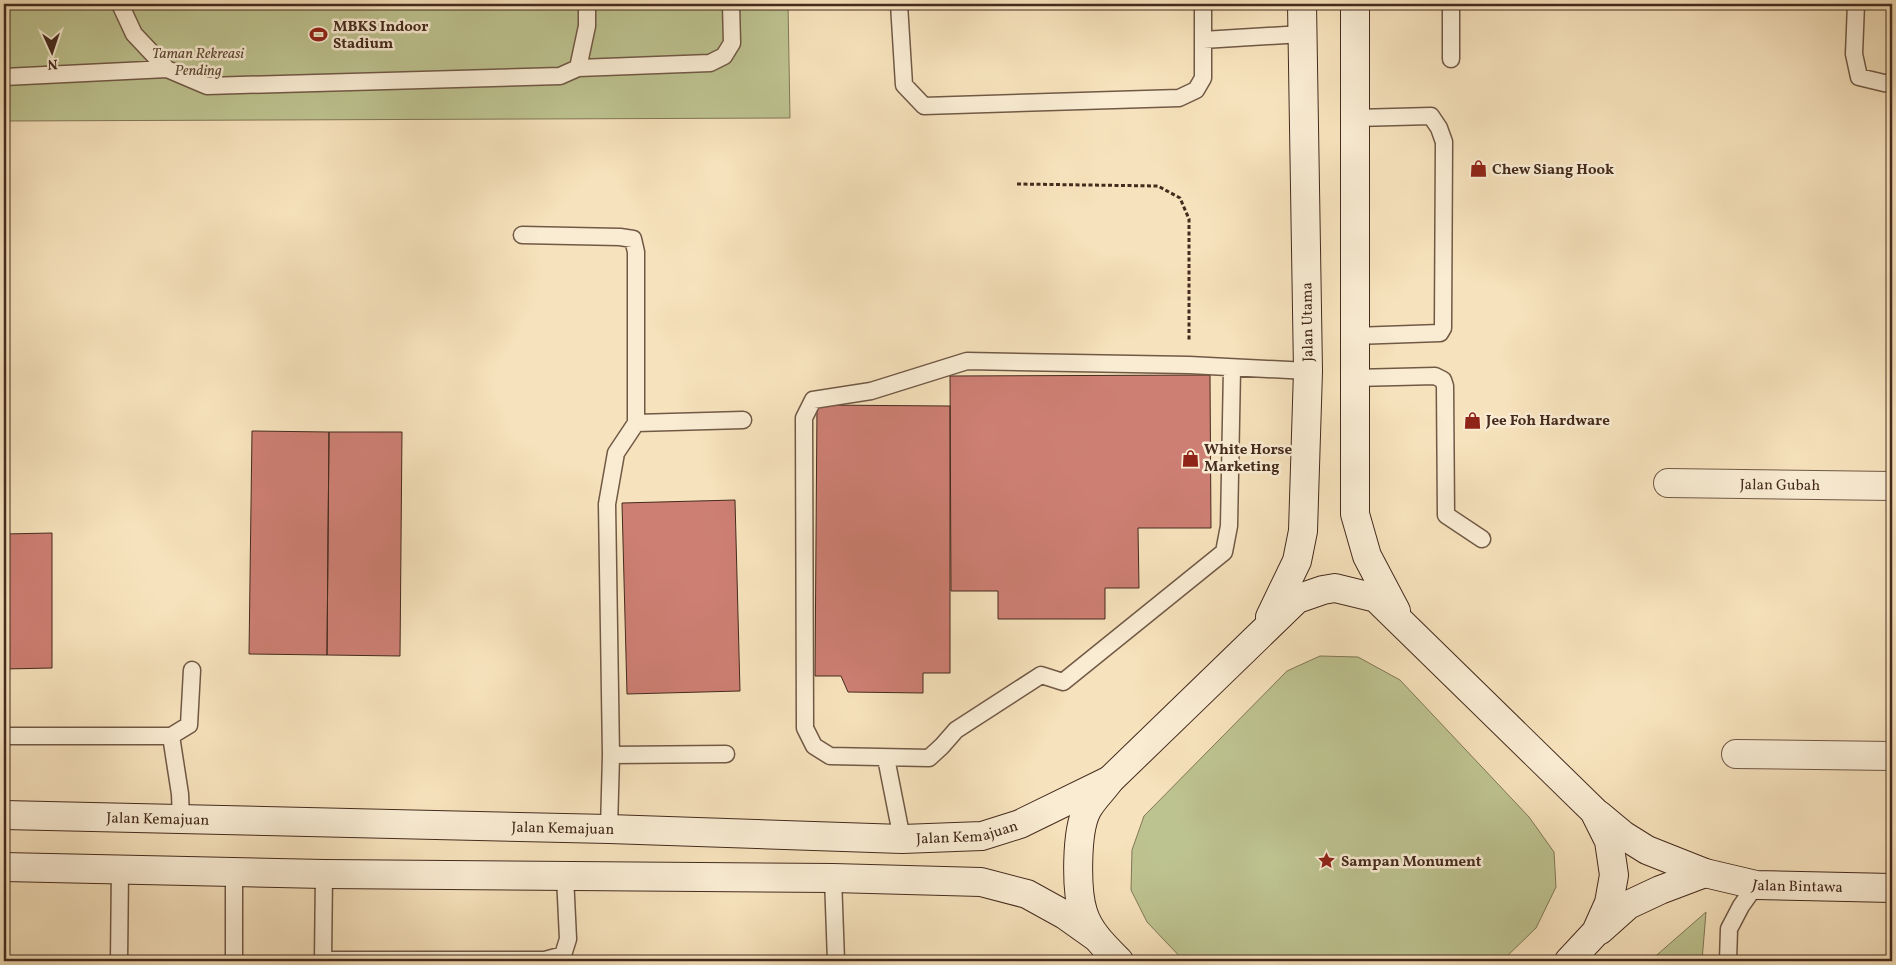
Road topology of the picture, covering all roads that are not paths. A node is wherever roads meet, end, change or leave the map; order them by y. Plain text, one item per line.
1 (120, 4) edge
2 (587, 4) edge
3 (732, 4) edge
4 (899, 4) edge
5 (1203, 4) edge
6 (1302, 4) edge
7 (1355, 4) edge
8 (1451, 4) edge
9 (1856, 4) edge
10 (1302, 34) junction
11 (1203, 40) junction
12 (1450, 59) dead end
13 (578, 68) junction
14 (167, 70) junction
15 (4, 76) edge
16 (1892, 84) edge
17 (1356, 118) junction
18 (522, 236) dead end
19 (1354, 336) junction
20 (1232, 368) junction
21 (1308, 371) junction
22 (1355, 378) junction
23 (743, 420) dead end
24 (636, 422) junction
25 (1668, 483) dead end
26 (1892, 486) edge
27 (1482, 538) dead end
28 (1407, 628) junction
29 (1263, 632) junction
30 (192, 670) dead end
31 (4, 736) edge
32 (171, 736) junction
33 (726, 754) dead end
34 (1736, 754) dead end
35 (611, 755) junction
36 (1892, 756) edge
37 (886, 758) junction
38 (1110, 780) junction
39 (1594, 811) junction
40 (4, 815) edge
41 (181, 819) junction
42 (609, 829) junction
43 (902, 839) junction
44 (4, 867) edge
45 (120, 869) junction
46 (234, 872) junction
47 (1705, 873) junction
48 (324, 874) junction
49 (565, 876) junction
50 (833, 878) junction
51 (1756, 885) junction
52 (1892, 888) edge
53 (1596, 932) junction
54 (1096, 937) junction
55 (323, 960) edge
56 (119, 961) edge
57 (234, 961) edge
58 (446, 961) edge
59 (836, 961) edge
60 (1118, 961) edge
61 (1568, 961) edge
62 (1728, 961) edge

1 - 14 lane
2 - 13 lane
3 - 13 lane
4 - 11 lane
5 - 11 lane
6 - 10 main road, Jalan Utama
7 - 17 main road
8 - 12 lane
9 - 16 lane
10 - 11 lane
10 - 21 main road, Jalan Utama
13 - 14 lane
14 - 15 lane
17 - 19 main road
17 - 19 lane
18 - 24 lane
19 - 22 main road
20 - 21 lane
20 - 37 lane
20 - 37 lane
21 - 29 main road, Jalan Utama
22 - 27 lane
22 - 28 main road
23 - 24 lane
24 - 35 lane
25 - 26 main road, Jalan Gubah
28 - 29 main road, Jalan Bintawa
28 - 39 main road, Jalan Bintawa
29 - 38 main road, Jalan Bintawa
30 - 32 lane
31 - 32 lane
32 - 41 lane
33 - 35 lane
34 - 36 main road
35 - 42 lane
37 - 43 lane
38 - 43 main road, Jalan Kemajuan
38 - 54 main road
39 - 47 main road, Jalan Bintawa
39 - 53 main road
40 - 41 main road, Jalan Kemajuan
41 - 42 main road, Jalan Kemajuan
42 - 43 main road, Jalan Kemajuan
44 - 45 main road
45 - 46 main road
45 - 56 lane
46 - 48 main road
46 - 57 lane
47 - 51 main road, Jalan Bintawa
47 - 53 main road
48 - 49 main road
48 - 55 lane
49 - 50 main road
49 - 58 lane
50 - 54 main road
50 - 59 lane
51 - 52 main road, Jalan Bintawa
51 - 62 lane
53 - 61 main road
54 - 60 main road
55 - 58 lane

